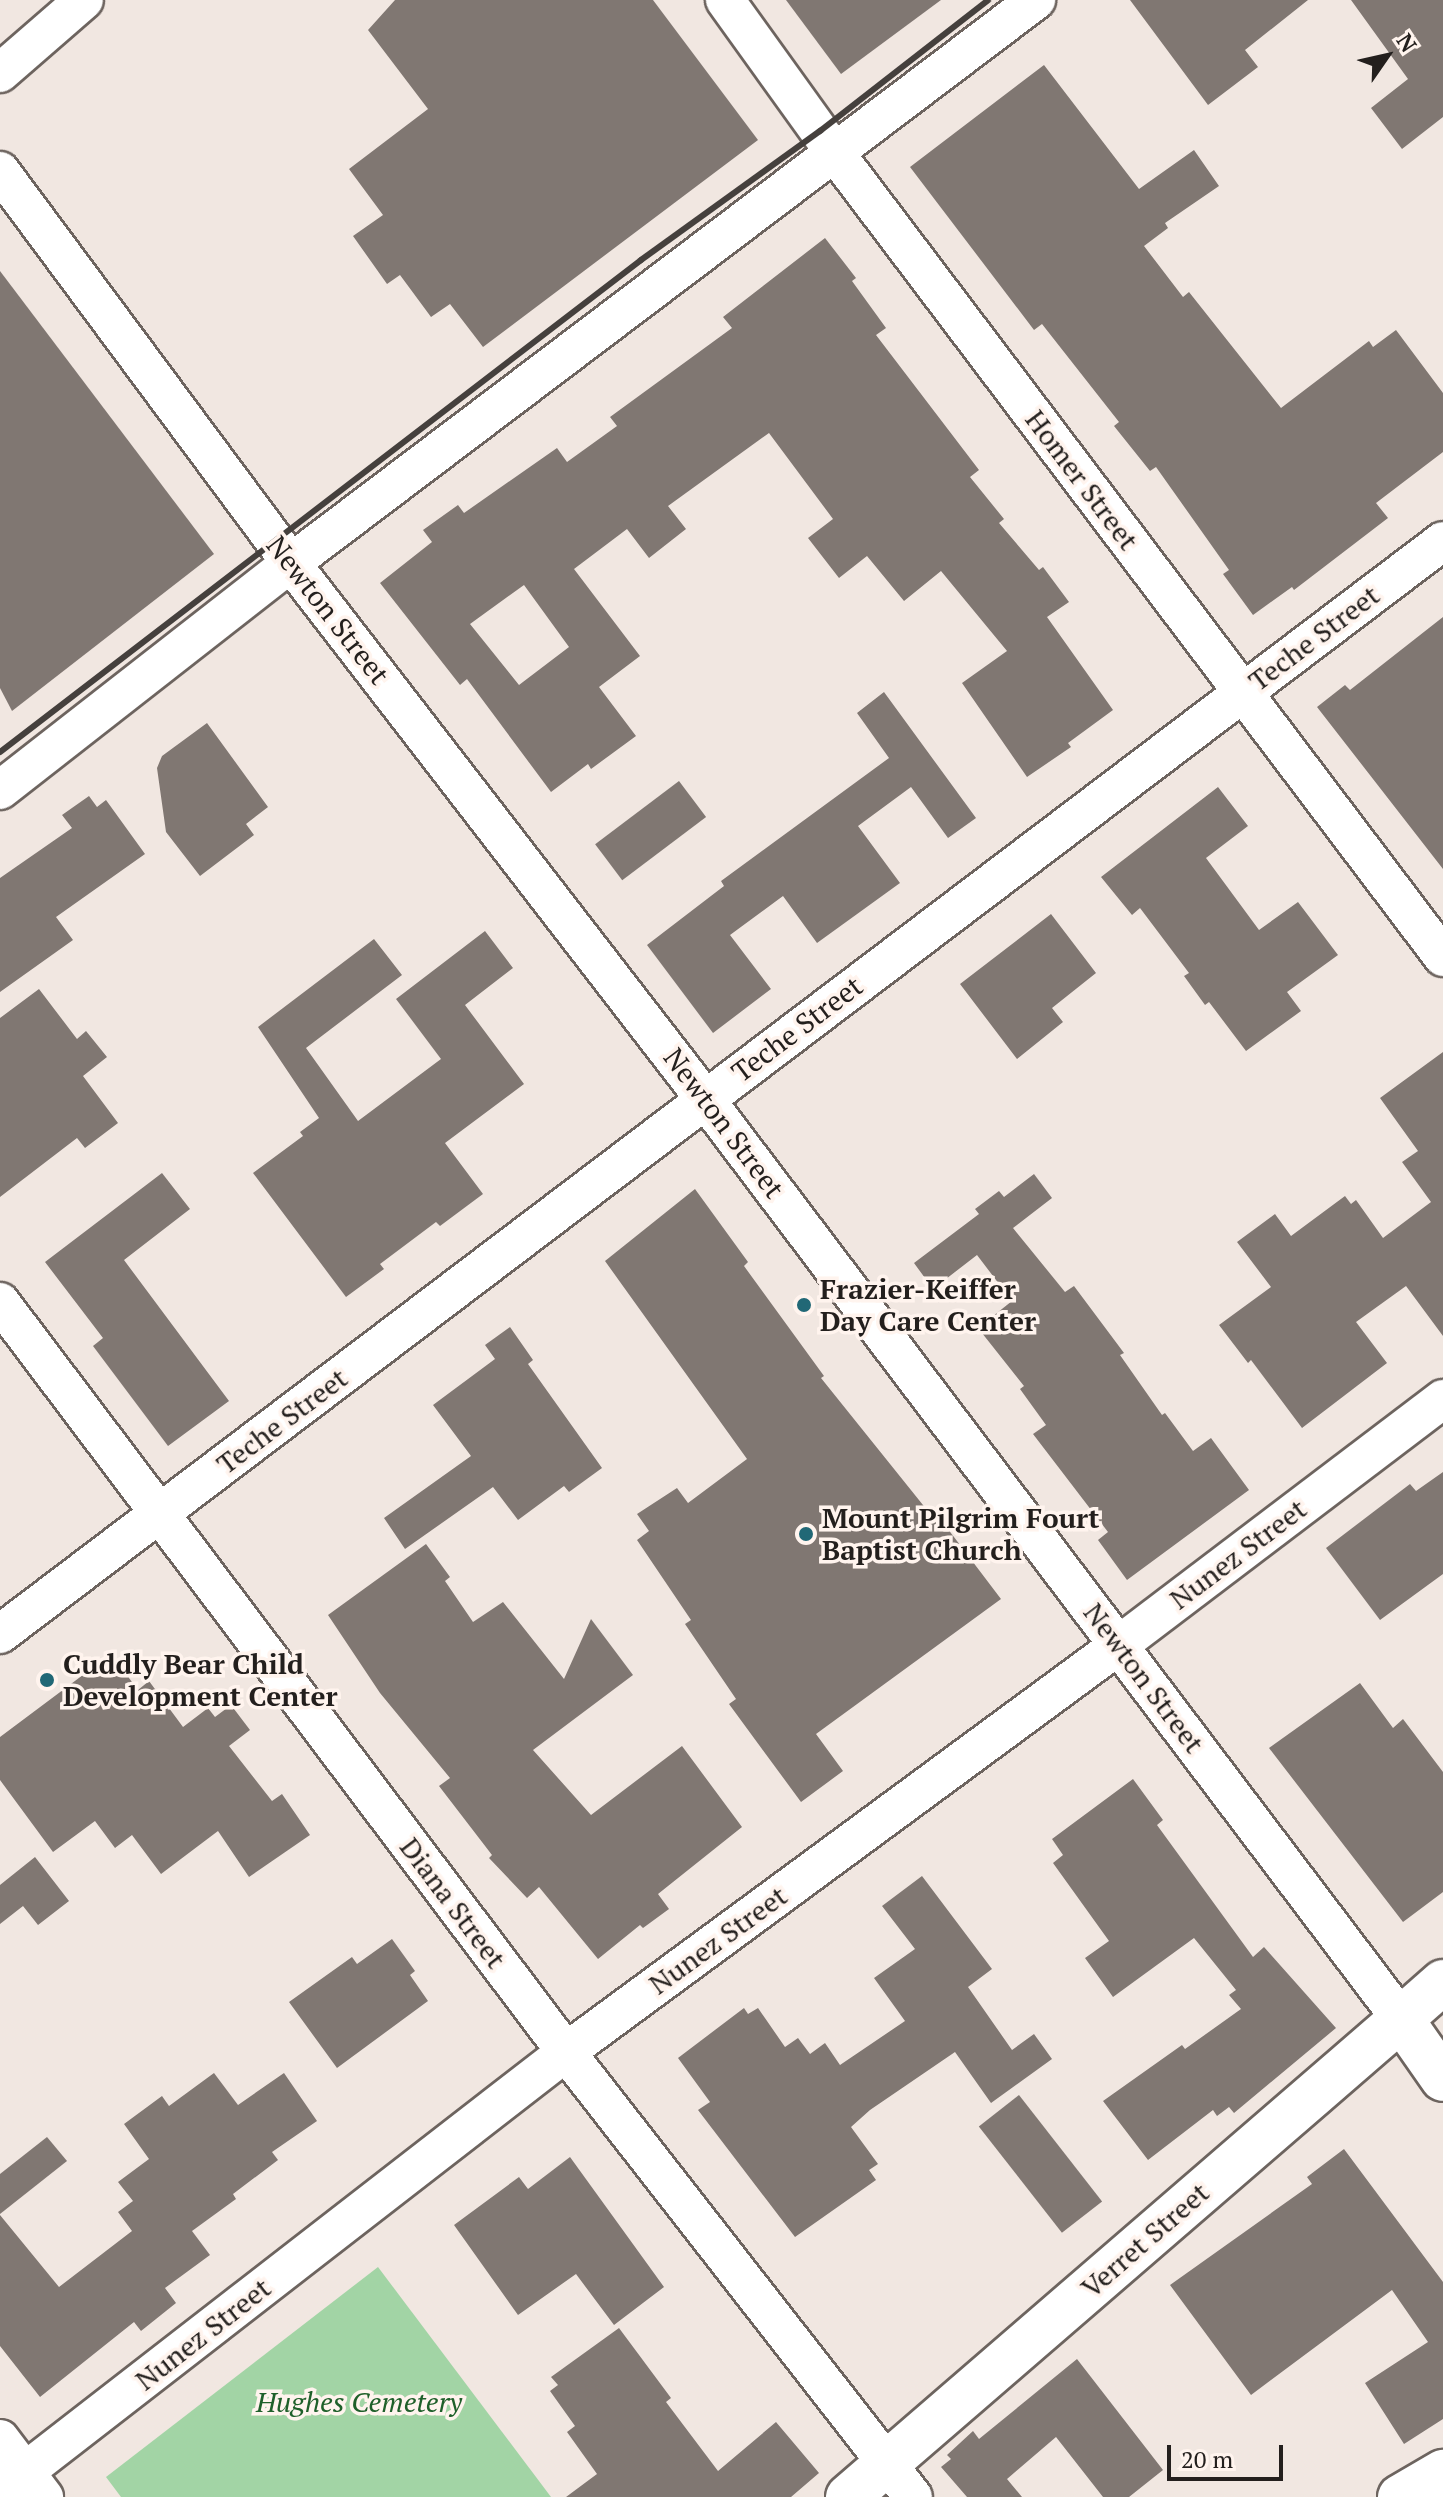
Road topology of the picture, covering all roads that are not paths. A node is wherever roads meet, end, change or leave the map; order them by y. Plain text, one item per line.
1 (84, 0) edge
2 (725, 0) edge
3 (1036, 0) edge
4 (0, 73) edge
5 (835, 153) junction
6 (0, 171) edge
7 (1443, 541) edge
8 (291, 563) junction
9 (1241, 692) junction
10 (0, 790) edge
11 (1443, 957) edge
12 (705, 1099) junction
13 (0, 1302) edge
14 (1443, 1399) edge
15 (159, 1515) junction
16 (0, 1634) edge
17 (1119, 1645) junction
18 (1443, 1982) edge
19 (1401, 2019) junction
20 (566, 2052) junction
21 (1443, 2079) edge
22 (0, 2439) edge
23 (889, 2462) junction
24 (1443, 2472) edge
25 (23, 2487) edge
26 (848, 2497) edge
27 (913, 2497) edge
28 (1400, 2497) edge

1 - 4 street
2 - 5 street, Homer Street
3 - 5 street
5 - 8 street
5 - 9 street, Homer Street
6 - 8 street, Newton Street
7 - 9 street, Teche Street
8 - 10 street
8 - 12 street, Newton Street
9 - 11 street, Homer Street
9 - 12 street, Teche Street
12 - 15 street, Teche Street
12 - 17 street, Newton Street
13 - 15 street, Diana Street
14 - 17 street, Nunez Street
15 - 16 street, Teche Street
15 - 20 street, Diana Street
17 - 19 street, Newton Street
17 - 20 street, Nunez Street
18 - 19 main road, Verret Street
19 - 21 main road, Newton Street
19 - 23 main road, Verret Street
20 - 23 street, Diana Street
20 - 25 street, Nunez Street
22 - 25 street
23 - 26 main road, Verret Street
23 - 27 street, Diana Street
24 - 28 main road

